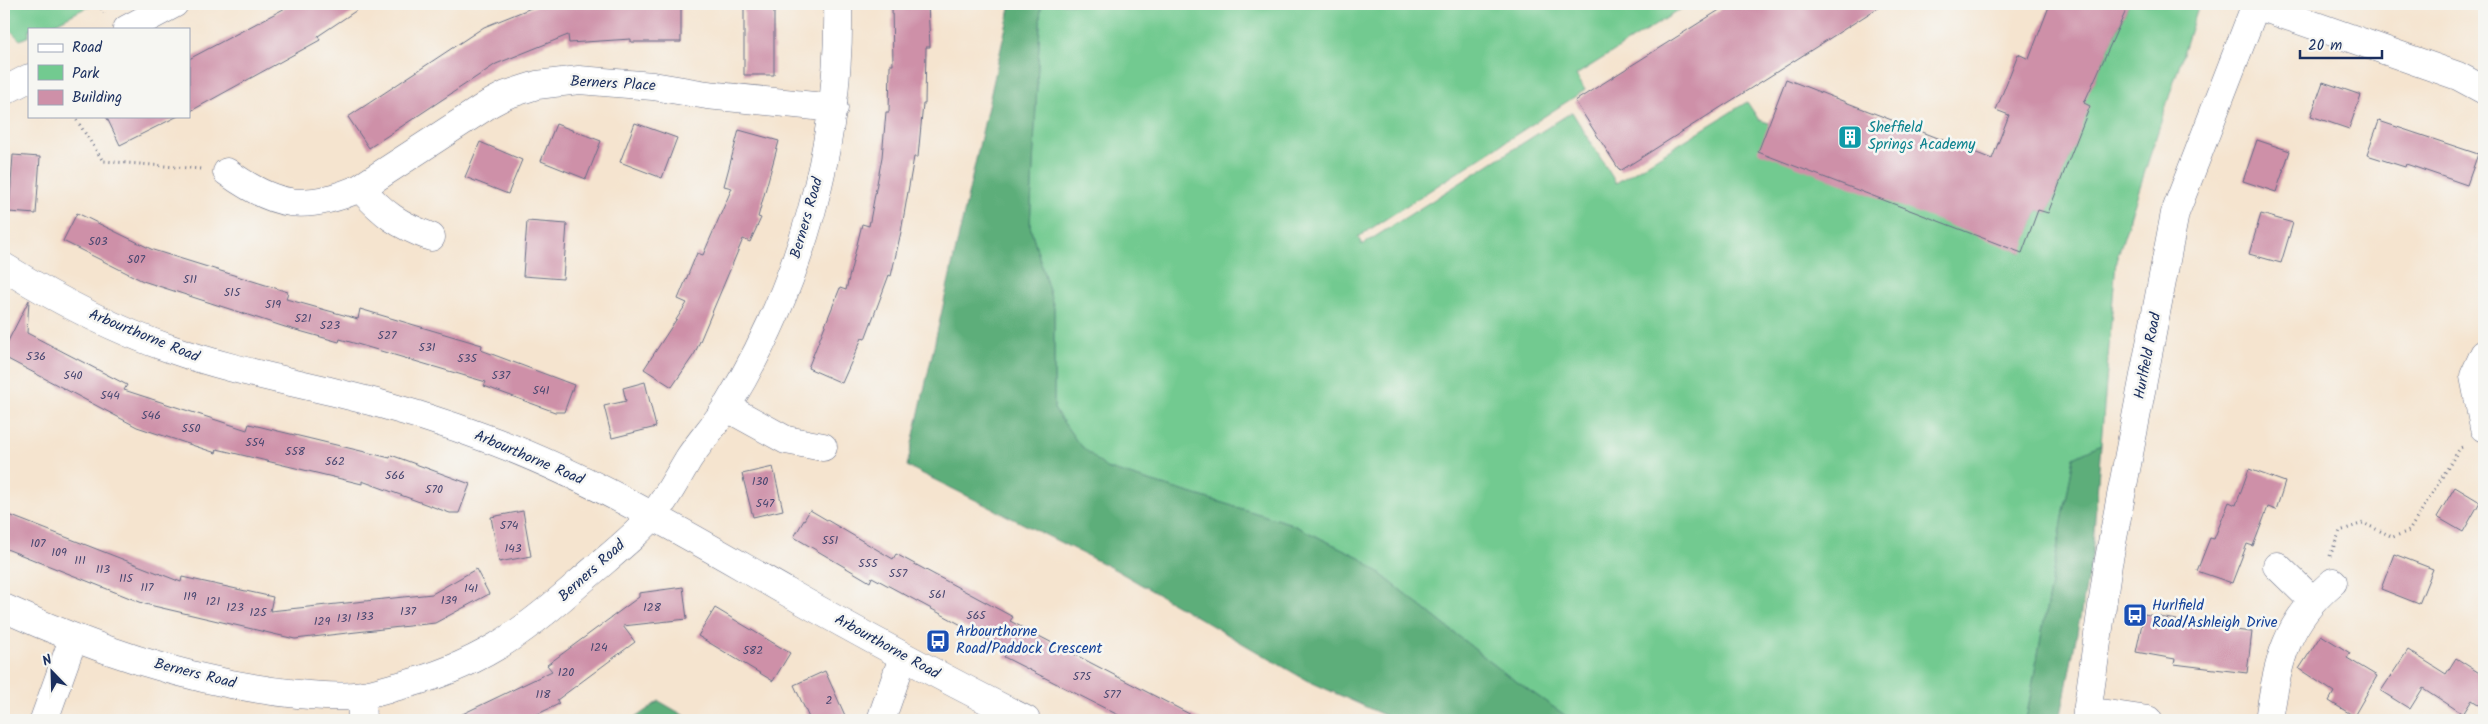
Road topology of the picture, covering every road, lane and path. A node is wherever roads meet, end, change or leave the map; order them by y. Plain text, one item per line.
1 (174, 4) edge
2 (838, 4) edge
3 (2256, 4) edge
4 (129, 28) edge
5 (28, 79) edge
6 (2484, 90) edge
7 (4, 91) edge
8 (834, 108) junction
9 (75, 118) edge
10 (227, 172) joint
11 (360, 188) junction
12 (431, 238) dead end
13 (4, 267) edge
14 (2484, 354) edge
15 (726, 407) junction
16 (2476, 436) edge
17 (823, 447) dead end
18 (654, 515) junction
19 (2277, 566) dead end
20 (2333, 582) joint
21 (2312, 600) junction
22 (4, 608) edge
23 (73, 639) junction
24 (903, 657) junction
25 (361, 708) edge
26 (2087, 715) edge
27 (44, 720) edge
28 (881, 720) edge
29 (1026, 720) edge
30 (2148, 720) edge
31 (2269, 720) edge

1 - 4 street
2 - 8 street, Berners Road
3 - 6 street
3 - 26 street, Hurlfield Road
5 - 7 street
8 - 11 street, Berners Place
8 - 15 street, Berners Road
9 - 10 path
10 - 11 street, Berners Place
11 - 12 street
13 - 18 street, Arbourthorne Road
14 - 16 street
15 - 17 street
15 - 18 street, Berners Road
16 - 20 path
18 - 24 street, Arbourthorne Road
18 - 25 street, Berners Road
19 - 21 street
20 - 21 street
21 - 31 street
22 - 23 street, Berners Road
23 - 25 street, Berners Road
23 - 27 street
24 - 28 street
24 - 29 street, Arbourthorne Road
26 - 30 street

